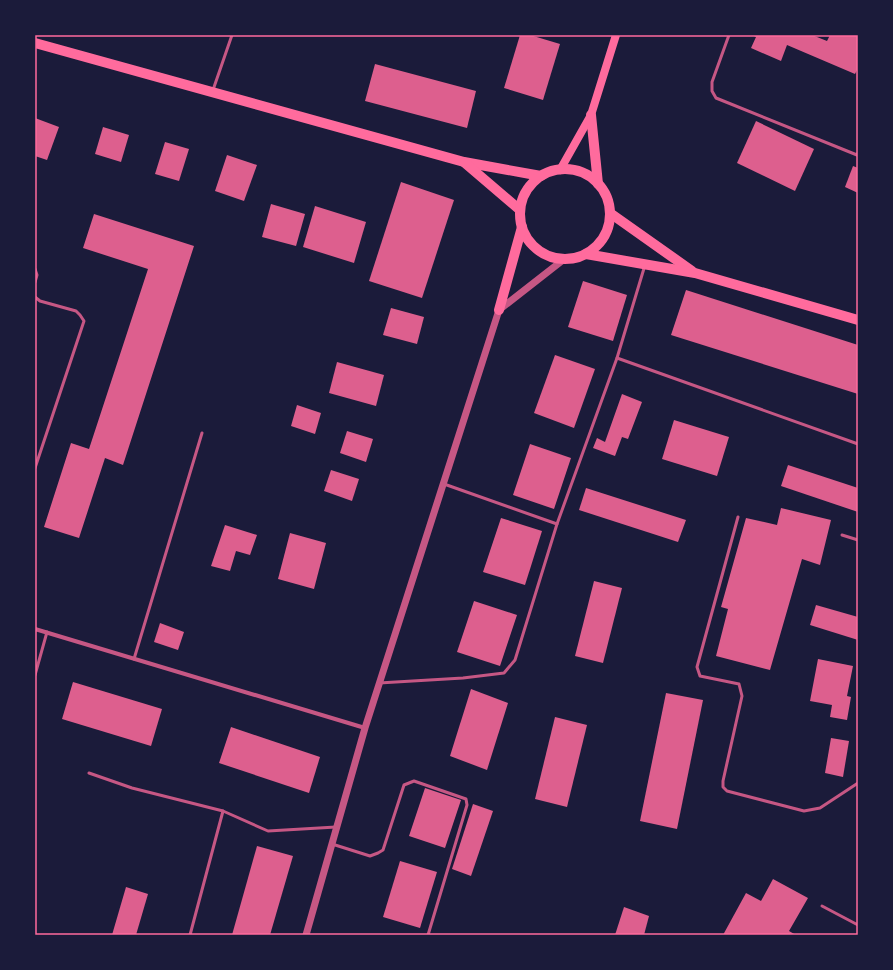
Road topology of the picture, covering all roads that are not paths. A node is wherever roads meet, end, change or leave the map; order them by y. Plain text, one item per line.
1 (232, 35) edge
2 (616, 35) edge
3 (728, 35) edge
4 (35, 43) edge
5 (212, 92) junction
6 (591, 115) junction
7 (858, 154) edge
8 (464, 162) junction
9 (560, 170) junction
10 (541, 176) junction
11 (598, 184) junction
12 (520, 210) junction
13 (610, 213) junction
14 (522, 227) junction
15 (586, 254) junction
16 (564, 260) junction
17 (645, 264) junction
18 (35, 269) edge
19 (695, 273) junction
20 (35, 282) edge
21 (35, 297) edge
22 (499, 310) junction
23 (858, 320) edge
24 (617, 358) junction
25 (202, 433) dead end
26 (858, 444) edge
27 (35, 468) edge
28 (443, 484) junction
29 (738, 517) dead end
30 (557, 524) junction
31 (842, 535) dead end
32 (858, 540) edge
33 (35, 629) edge
34 (47, 632) junction
35 (134, 659) junction
36 (35, 675) edge
37 (379, 683) junction
38 (365, 728) junction
39 (89, 773) dead end
40 (858, 783) edge
41 (223, 811) junction
42 (336, 828) junction
43 (332, 844) junction
44 (822, 906) dead end
45 (858, 924) edge
46 (190, 935) edge
47 (306, 935) edge
48 (428, 935) edge

1 - 5 lane
2 - 6 main road
3 - 7 lane
4 - 5 main road
5 - 8 main road
6 - 9 main road
6 - 11 main road
8 - 10 main road
8 - 12 main road
9 - 10 main road
9 - 11 main road
10 - 12 main road
11 - 13 main road
12 - 14 main road
13 - 15 main road
13 - 19 main road
14 - 16 main road
14 - 22 main road
15 - 16 main road
15 - 17 main road
16 - 22 street
17 - 19 main road
17 - 24 lane
18 - 20 lane
19 - 23 main road
21 - 27 lane
22 - 28 street
24 - 26 lane
24 - 30 lane
25 - 35 lane
28 - 30 lane
28 - 37 street
29 - 40 lane
30 - 37 lane
31 - 32 lane
33 - 34 street
34 - 35 street
34 - 36 lane
35 - 38 street
37 - 38 street
38 - 42 street
39 - 41 lane
41 - 42 lane
41 - 46 lane
42 - 43 street
43 - 47 street
43 - 48 lane
44 - 45 lane

